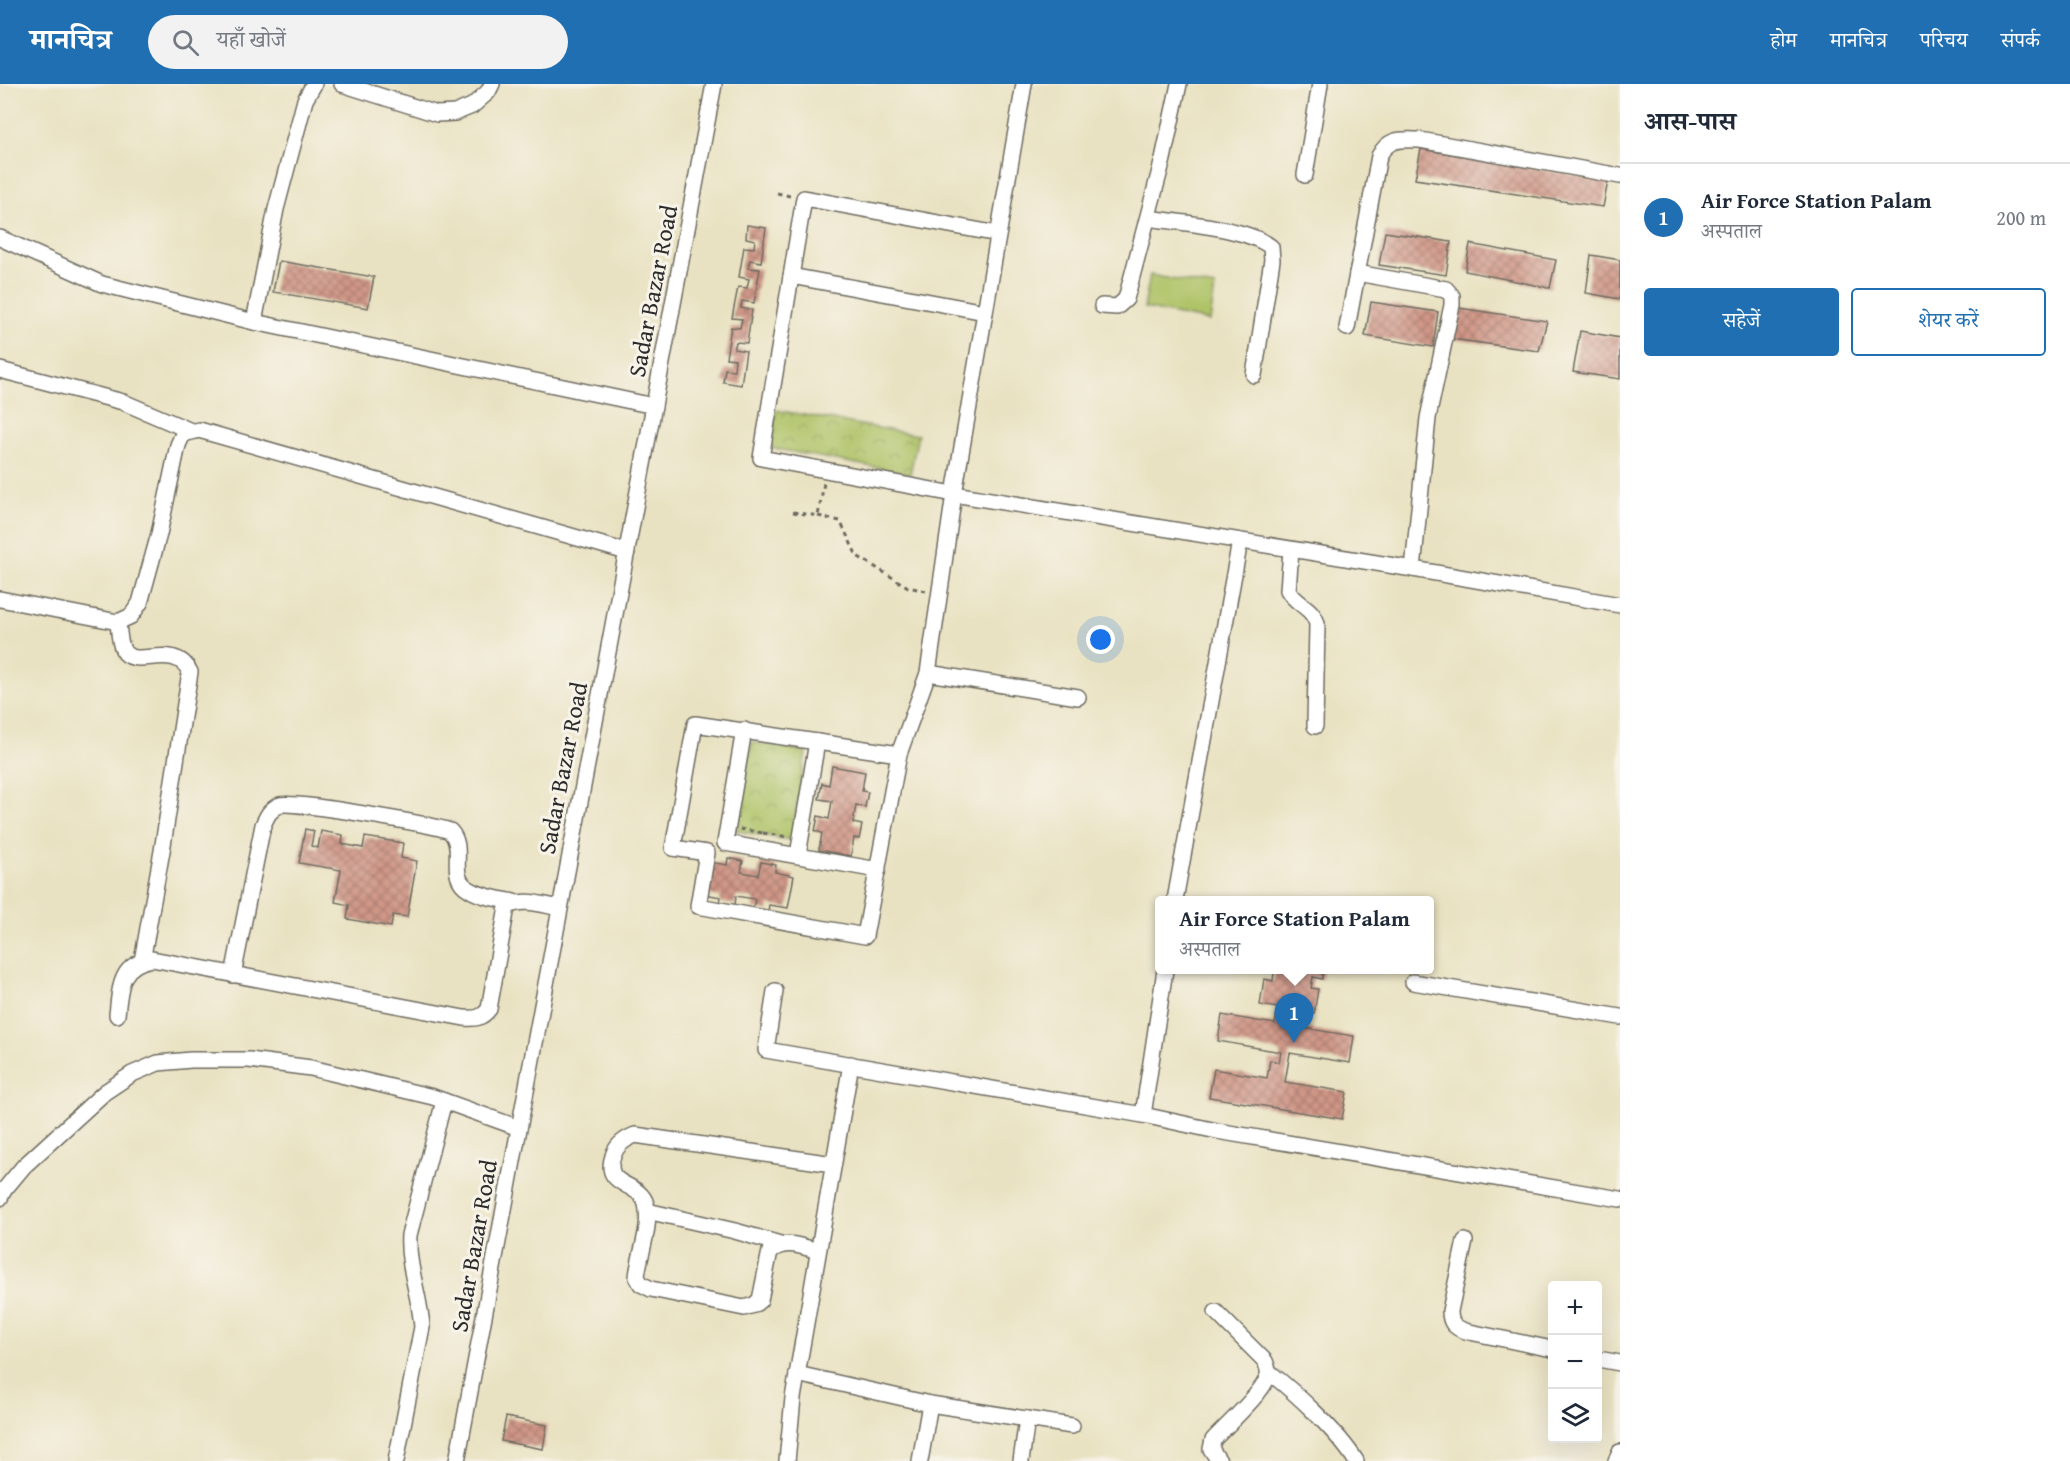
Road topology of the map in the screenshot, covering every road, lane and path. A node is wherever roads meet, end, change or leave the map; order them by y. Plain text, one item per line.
1 (314, 84) edge
2 (342, 84) edge
3 (492, 84) edge
4 (714, 84) edge
5 (1024, 84) edge
6 (1179, 84) edge
7 (1320, 84) edge
8 (1305, 175) dead end
9 (1620, 176) edge
10 (1148, 218) junction
11 (998, 234) junction
12 (0, 238) edge
13 (1357, 273) junction
14 (791, 276) junction
15 (1102, 306) dead end
16 (985, 312) junction
17 (254, 322) junction
18 (1347, 328) dead end
19 (0, 370) edge
20 (1254, 375) dead end
21 (654, 406) junction
22 (190, 431) junction
23 (826, 470) junction
24 (954, 494) junction
25 (793, 512) dead end
26 (818, 516) junction
27 (1240, 541) junction
28 (1291, 550) junction
29 (627, 552) junction
30 (1413, 569) junction
31 (938, 593) junction
32 (0, 599) edge
33 (1620, 605) edge
34 (118, 622) junction
35 (928, 673) junction
36 (1078, 698) dead end
37 (1315, 726) dead end
38 (744, 730) junction
39 (817, 741) junction
40 (899, 754) junction
41 (740, 829) dead end
42 (763, 833) junction
43 (789, 837) dead end
44 (725, 843) junction
45 (760, 849) junction
46 (707, 853) junction
47 (798, 855) junction
48 (878, 870) junction
49 (1176, 896) edge
50 (514, 902) junction
51 (560, 908) junction
52 (142, 961) junction
53 (1164, 974) edge
54 (233, 975) junction
55 (1413, 982) dead end
56 (775, 991) dead end
57 (117, 1015) dead end
58 (1620, 1017) edge
59 (851, 1064) junction
60 (444, 1101) junction
61 (1143, 1115) junction
62 (519, 1128) junction
63 (833, 1164) junction
64 (0, 1198) edge
65 (1620, 1199) edge
66 (647, 1211) junction
67 (1465, 1241) dead end
68 (780, 1244) junction
69 (818, 1251) junction
70 (1216, 1312) dead end
71 (1548, 1348) edge
72 (1602, 1360) edge
73 (1620, 1364) edge
74 (1269, 1372) junction
75 (797, 1374) junction
76 (930, 1404) junction
77 (1027, 1419) junction
78 (1072, 1426) dead end
79 (1620, 1452) edge
80 (396, 1461) edge
81 (457, 1461) edge
82 (787, 1461) edge
83 (920, 1461) edge
84 (1021, 1461) edge
85 (1219, 1461) edge
86 (1356, 1461) edge
87 (1616, 1461) edge

1 - 17 street
2 - 3 street
4 - 21 street, Sadar Bazar Road
5 - 11 street
6 - 10 street
7 - 8 street
9 - 13 street
10 - 15 street
10 - 20 street
11 - 14 street
11 - 16 street
12 - 17 street
13 - 18 street
13 - 30 street
14 - 16 street
14 - 23 street
16 - 24 street
17 - 21 street
19 - 22 street
21 - 29 street, Sadar Bazar Road
22 - 29 street
22 - 34 street
23 - 24 street
23 - 26 path
24 - 27 street
24 - 31 street
25 - 26 path
26 - 31 path
27 - 28 street
27 - 49 street
28 - 30 street
28 - 37 street
29 - 51 street, Sadar Bazar Road
30 - 33 street
31 - 35 street
32 - 34 street
34 - 52 street
35 - 36 street
35 - 40 street
38 - 39 street
38 - 44 street
38 - 46 street
39 - 40 street
39 - 47 street
40 - 48 street
41 - 42 path
42 - 43 path
42 - 45 path
44 - 45 street
44 - 46 street
45 - 47 street
46 - 48 street
47 - 48 street
50 - 51 street
50 - 54 street
50 - 54 street
51 - 62 street, Sadar Bazar Road
52 - 54 street
52 - 57 street
53 - 61 street
55 - 58 street
56 - 59 street
59 - 61 street
59 - 63 street
60 - 62 street
60 - 64 street
60 - 80 street
61 - 65 street
62 - 81 street, Sadar Bazar Road
63 - 66 street
63 - 69 street
66 - 68 street
66 - 68 street
67 - 71 street
68 - 69 street
69 - 75 street
70 - 74 street
72 - 73 street
74 - 85 street
74 - 86 street
75 - 76 street
75 - 82 street
76 - 77 street
76 - 83 street
77 - 78 street
77 - 84 street
79 - 87 street

